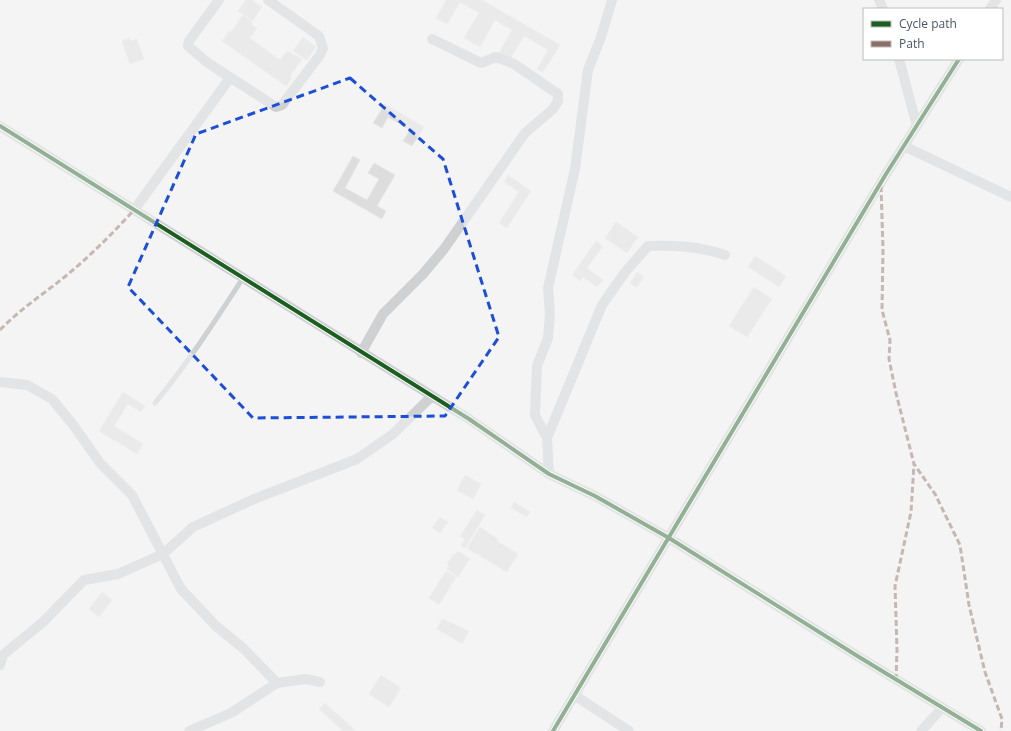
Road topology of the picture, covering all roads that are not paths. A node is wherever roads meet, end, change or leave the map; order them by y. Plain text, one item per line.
1 (219, 0) edge
2 (268, 0) edge
3 (612, 0) edge
4 (432, 38) dead end
5 (899, 60) edge
6 (958, 60) edge
7 (230, 78) junction
8 (0, 126) edge
9 (917, 126) junction
10 (904, 146) junction
11 (1011, 197) edge
12 (134, 210) junction
13 (725, 255) dead end
14 (243, 278) junction
15 (361, 353) junction
16 (0, 382) edge
17 (432, 396) junction
18 (155, 403) dead end
19 (547, 438) junction
20 (550, 474) junction
21 (669, 538) junction
22 (163, 554) junction
23 (0, 665) edge
24 (320, 682) dead end
25 (277, 683) junction
26 (574, 695) junction
27 (942, 708) junction
28 (189, 731) edge
29 (553, 731) edge
30 (629, 731) edge
31 (921, 731) edge
32 (981, 731) edge

1 - 7 street
2 - 7 street
3 - 19 street
4 - 15 street
5 - 9 street
6 - 9 street
7 - 12 street
8 - 12 street
9 - 10 street
10 - 11 street
10 - 21 street
12 - 14 street
13 - 19 street
14 - 15 street
14 - 18 lane
15 - 17 street
16 - 22 street
17 - 20 street
17 - 22 street
19 - 20 street
20 - 21 street
21 - 26 street
21 - 27 street
22 - 23 street
22 - 25 street
24 - 25 street
25 - 28 street
26 - 29 street
26 - 30 street
27 - 31 street
27 - 32 street

